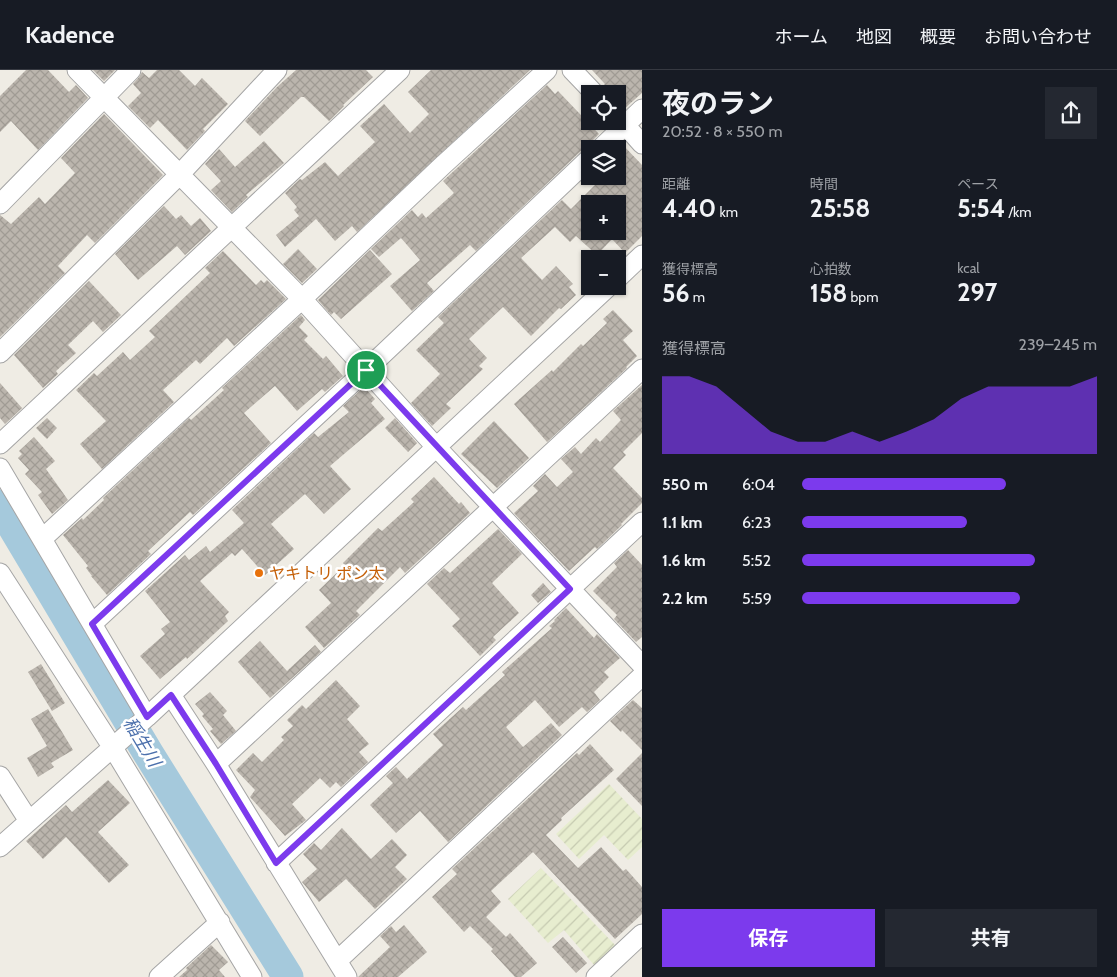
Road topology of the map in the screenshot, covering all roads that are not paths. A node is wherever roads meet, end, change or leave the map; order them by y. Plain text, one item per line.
1 (77, 70) edge
2 (131, 70) edge
3 (277, 70) edge
4 (400, 70) edge
5 (547, 70) edge
6 (572, 70) edge
7 (586, 85) edge
8 (105, 97) junction
9 (642, 109) edge
10 (626, 118) edge
11 (626, 126) edge
12 (642, 144) edge
13 (581, 167) edge
14 (180, 174) junction
15 (0, 204) edge
16 (232, 227) junction
17 (642, 256) edge
18 (626, 271) edge
19 (599, 295) edge
20 (302, 299) junction
21 (0, 353) edge
22 (642, 369) edge
23 (366, 370) junction
24 (0, 444) edge
25 (437, 448) junction
26 (0, 468) edge
27 (494, 507) junction
28 (642, 522) edge
29 (42, 539) junction
30 (0, 573) edge
31 (570, 589) junction
32 (92, 624) junction
33 (642, 665) edge
34 (642, 676) edge
35 (171, 695) junction
36 (145, 719) junction
37 (117, 744) junction
38 (216, 764) junction
39 (0, 776) edge
40 (29, 821) junction
41 (0, 847) edge
42 (276, 863) junction
43 (220, 922) junction
44 (642, 934) edge
45 (342, 969) edge
46 (160, 977) edge
47 (252, 977) edge
48 (596, 977) edge

1 - 8 street
2 - 8 street
3 - 14 street
4 - 16 street
5 - 20 street
6 - 7 street
8 - 14 street
8 - 15 street
9 - 10 street
11 - 12 street
13 - 23 street
14 - 16 street
14 - 21 street
16 - 20 street
16 - 24 street
17 - 18 street
19 - 25 street
20 - 23 street
20 - 29 street
22 - 27 street
23 - 25 street
23 - 32 street
25 - 27 street
25 - 35 street
26 - 29 street
27 - 31 street
27 - 38 street
28 - 31 street
29 - 32 street
30 - 37 street
31 - 33 street
31 - 42 street
32 - 36 street
34 - 45 street
35 - 36 street
35 - 38 street
36 - 37 street
37 - 40 street
37 - 43 street
38 - 42 street
39 - 40 street
40 - 41 street
42 - 45 street
43 - 46 street
43 - 47 street
44 - 48 street

